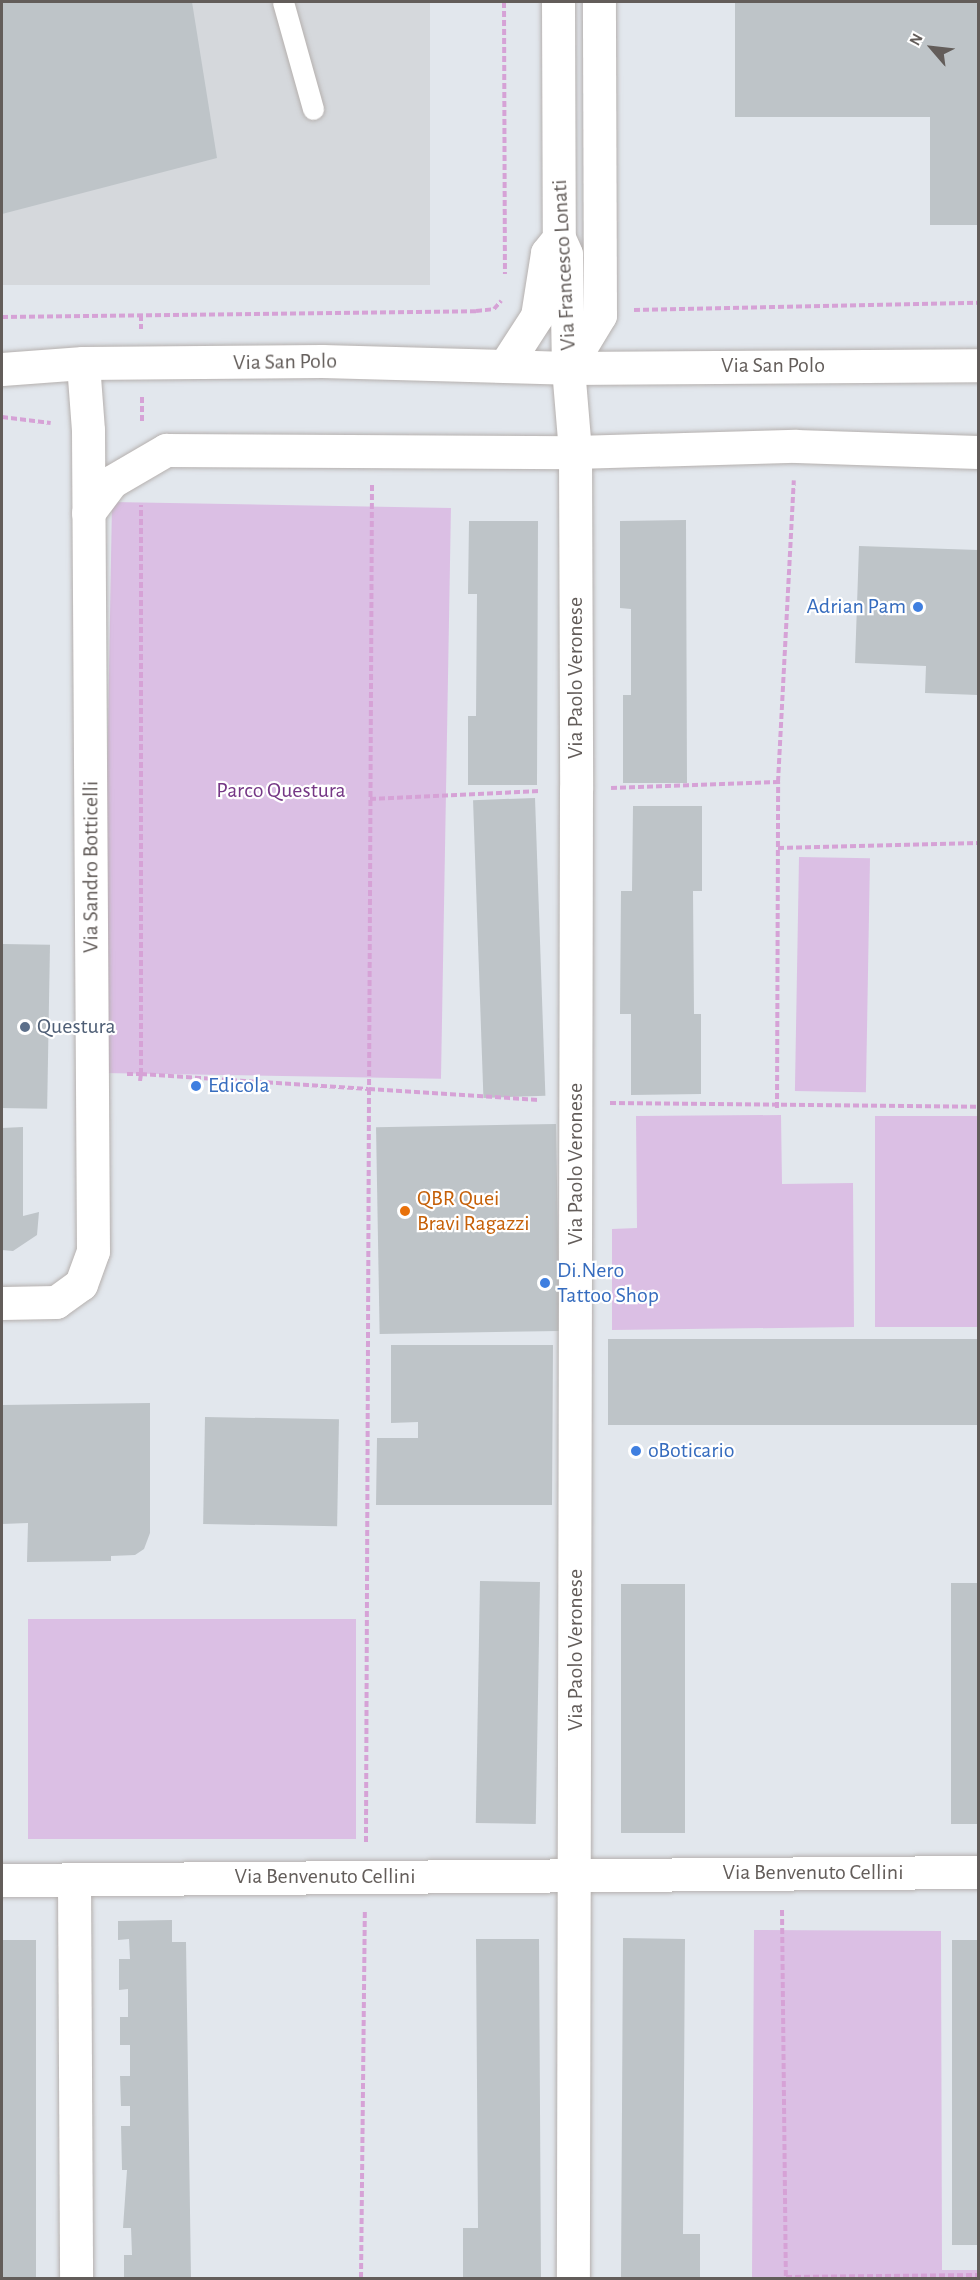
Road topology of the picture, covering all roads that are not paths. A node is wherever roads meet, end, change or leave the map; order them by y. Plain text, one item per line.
1 (283, 2) edge
2 (558, 2) edge
3 (599, 2) edge
4 (313, 109) dead end
5 (560, 238) junction
6 (83, 363) junction
7 (506, 364) junction
8 (978, 365) edge
9 (568, 368) junction
10 (2, 369) edge
11 (575, 452) junction
12 (978, 452) edge
13 (88, 513) junction
14 (2, 1303) edge
15 (978, 1872) edge
16 (576, 1875) junction
17 (74, 1879) junction
18 (2, 1880) edge
19 (76, 2278) edge
20 (573, 2278) edge

1 - 4 lane
2 - 5 street, Via Francesco Lonati
3 - 9 street, Via Francesco Lonati
5 - 7 street
5 - 9 street, Via Francesco Lonati
6 - 7 street, Via San Polo
6 - 10 street, Via San Polo
6 - 13 street, Via Sandro Botticelli
7 - 9 street, Via San Polo
8 - 9 street, Via San Polo
9 - 11 street
11 - 12 street
11 - 13 street
11 - 16 street, Via Paolo Veronese
13 - 14 street, Via Sandro Botticelli
15 - 16 street, Via Benvenuto Cellini
16 - 17 street, Via Benvenuto Cellini
16 - 20 street
17 - 18 street, Via Benvenuto Cellini
17 - 19 street

